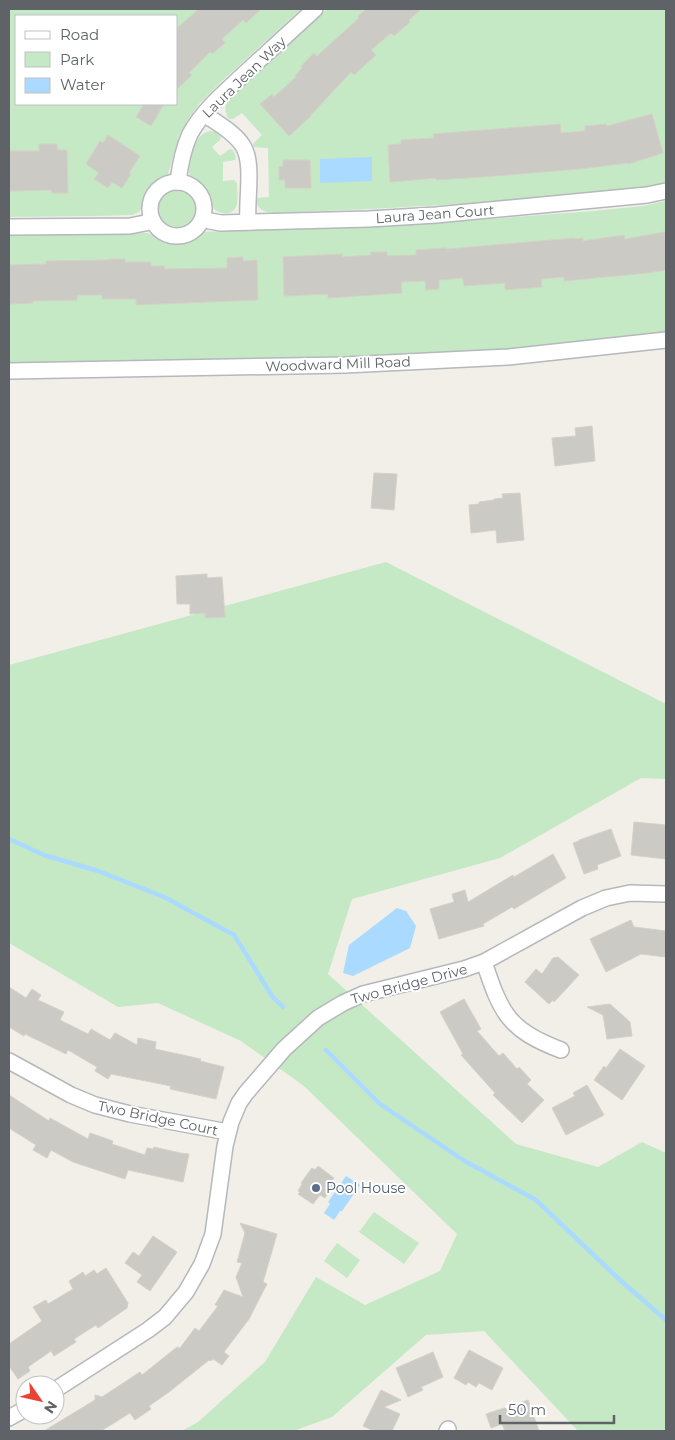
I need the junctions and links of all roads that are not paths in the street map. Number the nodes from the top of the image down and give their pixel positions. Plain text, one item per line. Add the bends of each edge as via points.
1 (315, 9) edge
2 (204, 114) junction
3 (178, 182) junction
4 (666, 191) edge
5 (203, 218) junction
6 (152, 220) junction
7 (248, 222) junction
8 (9, 227) edge
9 (666, 340) edge
10 (9, 371) edge
11 (666, 894) edge
12 (484, 962) junction
13 (560, 1050) dead end
14 (9, 1062) edge
15 (228, 1132) junction
16 (65, 1384) edge

1 - 2 street, Laura Jean Way
2 - 3 street, Laura Jean Way via 186,144
2 - 7 street via 236,138 247,155
3 - 5 street via 191,185 201,195 205,209
3 - 6 street via 164,186 153,196 150,205
4 - 7 street, Laura Jean Court via 444,214
5 - 6 street via 195,230 178,236 165,233
5 - 7 street, Laura Jean Court via 222,223
6 - 8 street via 130,226
9 - 10 street, Woodward Mill Road via 508,357 244,368
11 - 12 street, Two Bridge Drive via 630,893 606,898
12 - 13 street via 495,993 510,1020 528,1035
12 - 15 street, Two Bridge Drive via 363,994 329,1010 297,1035 246,1093
14 - 15 street, Two Bridge Court via 95,1105
15 - 16 street, Two Bridge Drive via 213,1234 202,1264 186,1292 165,1317 148,1330

